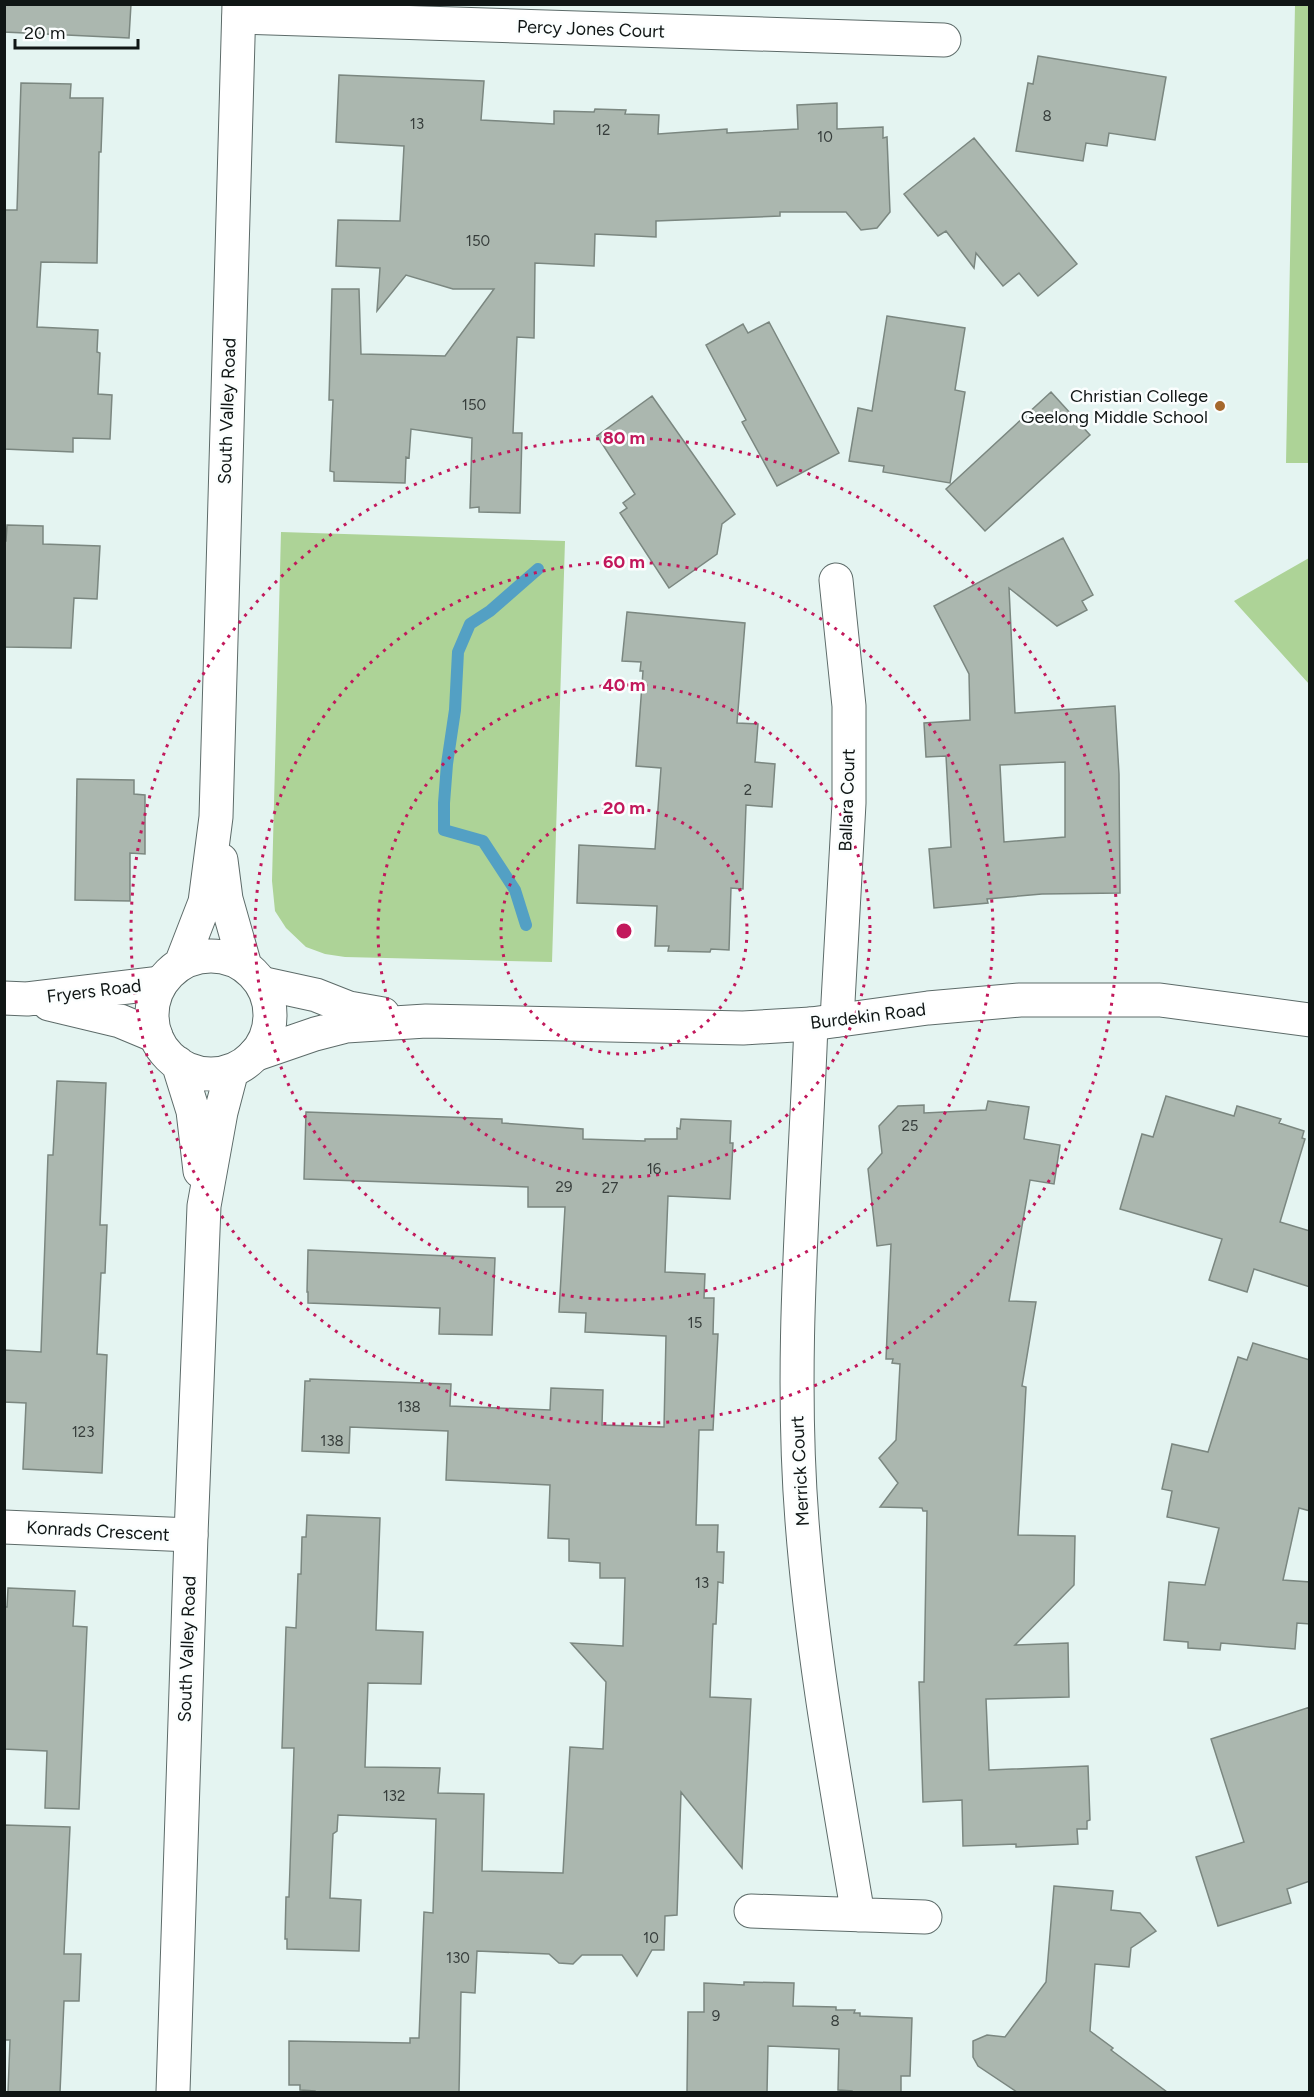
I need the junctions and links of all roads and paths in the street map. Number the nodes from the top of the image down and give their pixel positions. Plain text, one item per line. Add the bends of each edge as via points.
1 (239, 11) edge
2 (944, 40) dead end
3 (836, 580) dead end
4 (216, 817) junction
5 (171, 974) junction
6 (253, 975) junction
7 (16, 999) edge
8 (1310, 1020) edge
9 (426, 1022) junction
10 (824, 1022) junction
11 (156, 1036) junction
12 (178, 1063) junction
13 (243, 1063) junction
14 (204, 1206) junction
15 (4, 1527) edge
16 (191, 1535) junction
17 (751, 1911) dead end
18 (858, 1915) junction
19 (925, 1917) dead end
20 (173, 2092) edge

1 - 2 street, Percy Jones Court
1 - 4 street, South Valley Road
3 - 10 street, Ballara Court via 849,706 849,803
4 - 5 street, South Valley Road via 206,902
4 - 6 street, South Valley Road via 226,899
5 - 6 street via 197,958 213,956 230,959
5 - 7 street, Fryers Road
5 - 11 street via 154,1000
6 - 9 street, Burdekin Road via 349,1008
6 - 13 street via 269,1001 270,1021 265,1039
7 - 11 street, Fryers Road via 120,1021
8 - 10 street, Burdekin Road via 1160,1000 1020,1000
9 - 10 street, Burdekin Road via 743,1028
9 - 13 street, Burdekin Road via 346,1026
10 - 18 street, Merrick Court via 799,1256 796,1400 810,1613
11 - 12 street via 165,1052
12 - 13 street via 195,1071 214,1073
12 - 14 street, South Valley Road via 193,1111
13 - 14 street, South Valley Road via 221,1112
14 - 16 street, South Valley Road
15 - 16 street, Konrads Crescent
16 - 20 street, South Valley Road
17 - 18 street
18 - 19 street

